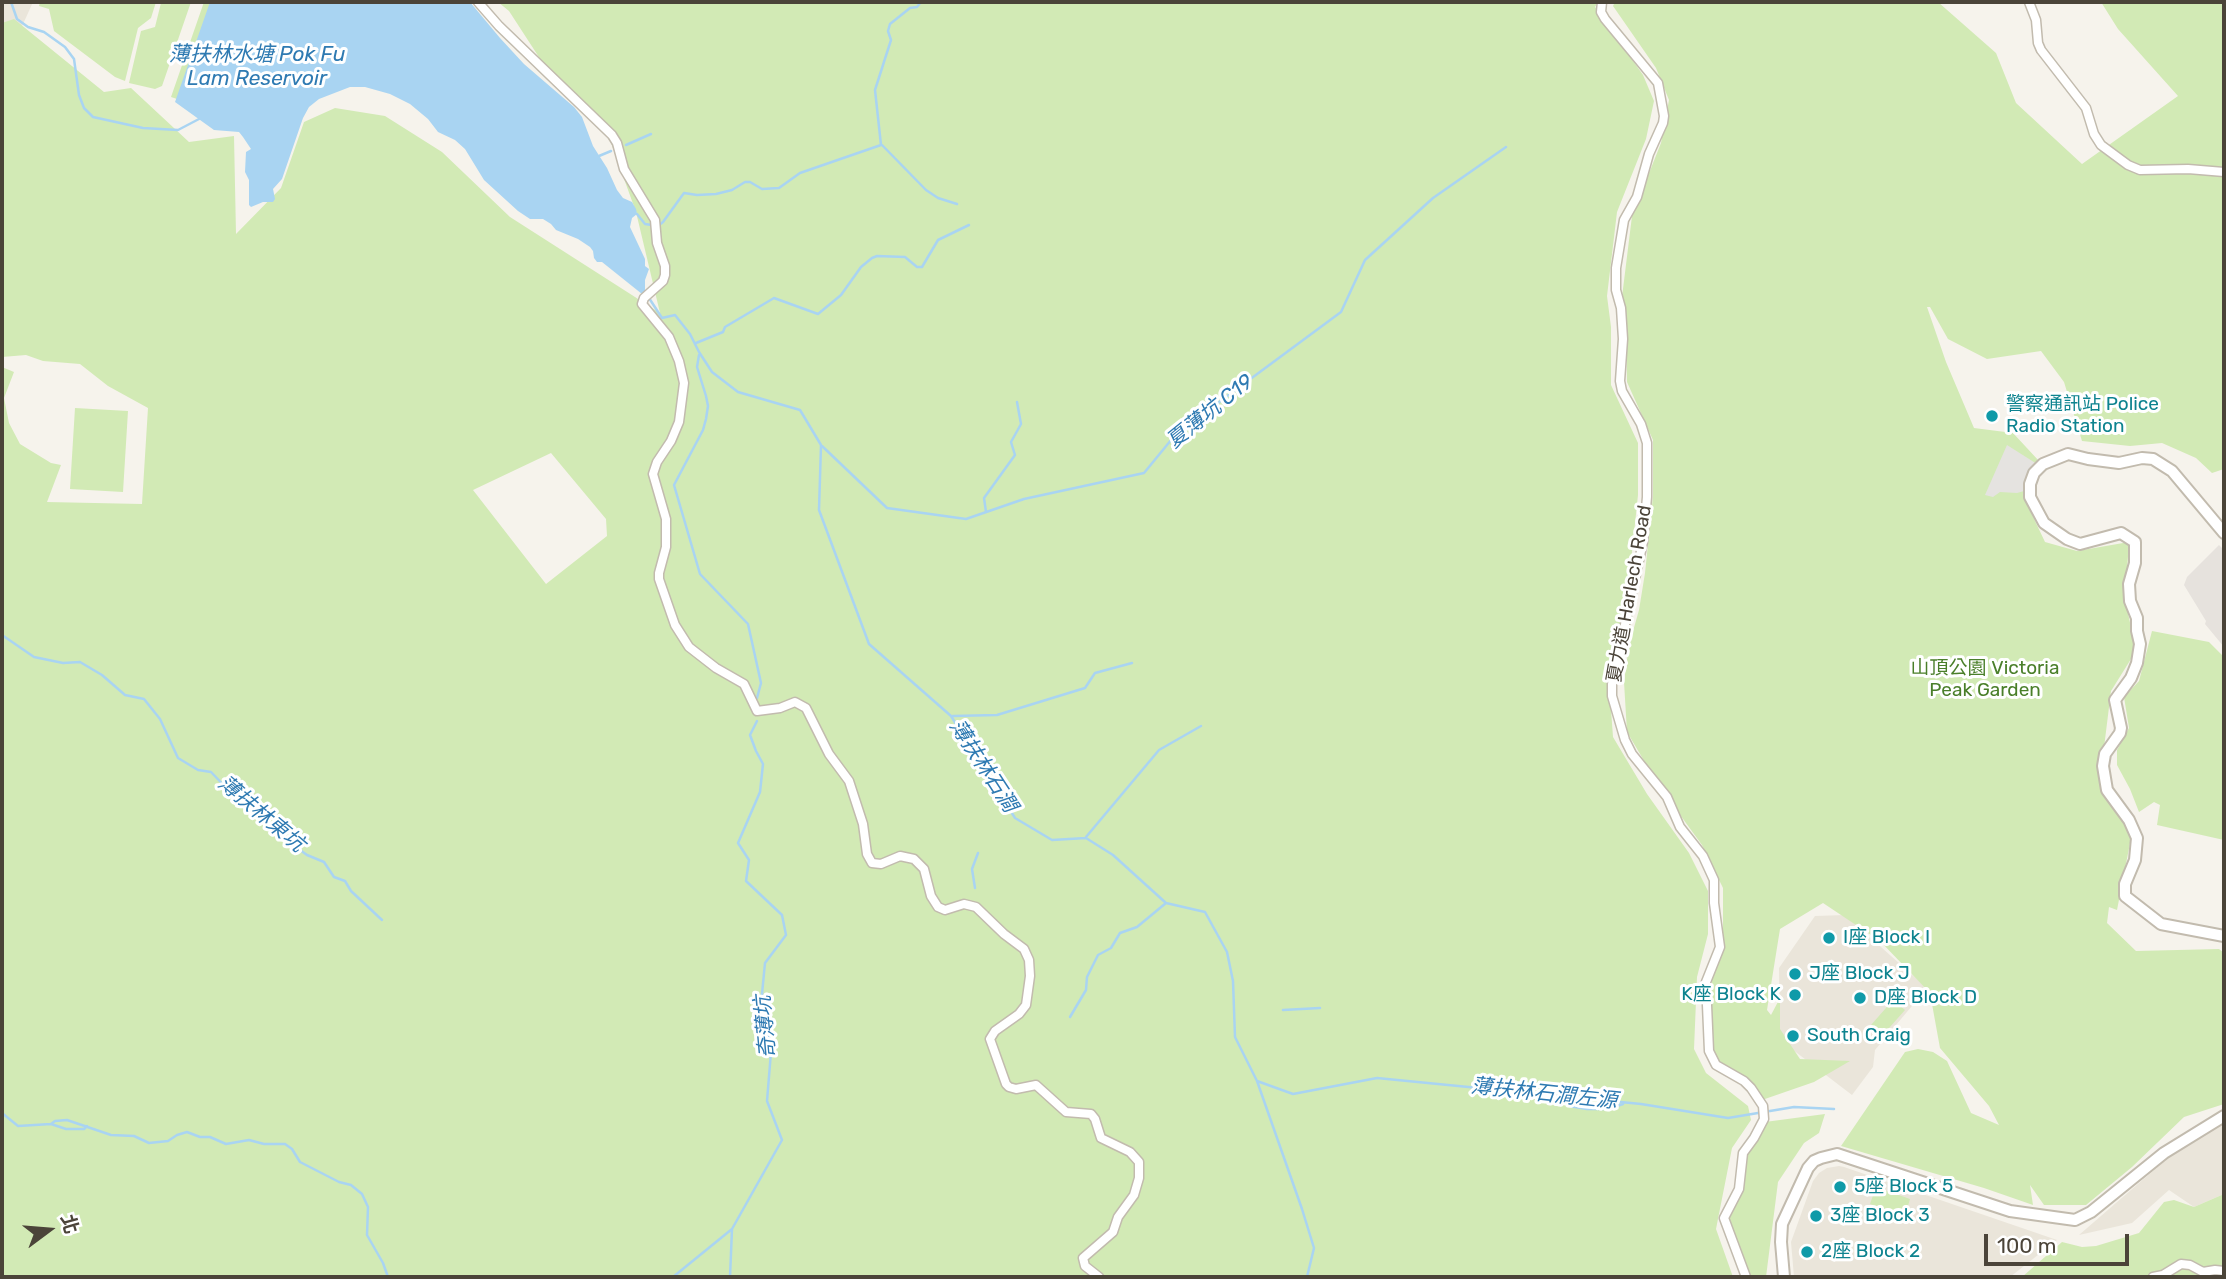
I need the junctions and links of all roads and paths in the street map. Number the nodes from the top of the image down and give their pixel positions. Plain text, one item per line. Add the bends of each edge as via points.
1 (478, 2) edge
2 (1602, 2) edge
3 (2029, 2) edge
4 (2224, 172) edge
5 (2224, 533) edge
6 (2224, 936) edge
7 (2224, 1116) edge
8 (2224, 1271) edge
9 (1099, 1277) edge
10 (1746, 1277) edge
11 (1784, 1277) edge
12 (2153, 1277) edge

1 - 9 street via 606,128 655,220 665,275 642,304 668,337 683,374 679,422 653,474 666,519 659,579 675,625 689,647 744,684 757,711 795,702 806,708 829,754 849,781 872,863 900,856 914,859 925,871 937,907 976,906 1024,949 1030,976 1026,1005 990,1040 1006,1084 1013,1089 1038,1086 1066,1112 1091,1114 1101,1138 1134,1154 1139,1162 1134,1195 1113,1232 1083,1258 1085,1266
2 - 10 street, 夏力道 Harlech Road via 1605,19 1658,83 1664,116 1625,220 1616,268 1623,339 1620,381 1647,443 1647,497 1646,524 1612,696 1632,754 1667,797 1680,827 1713,874 1720,947 1706,982 1709,1051 1715,1064 1746,1083 1760,1101 1764,1119 1743,1153 1739,1189 1724,1218
3 - 4 street via 2040,50 2085,107 2101,145 2140,170
5 - 6 street via 2172,471 2153,459 2119,463 2068,454 2043,464 2030,484 2030,497 2044,523 2067,539 2080,544 2121,533 2136,541 2129,584 2140,644 2131,678 2115,700 2121,728 2103,766 2107,790 2137,838 2125,896 2161,924
7 - 11 street via 2164,1153 2075,1220 2010,1211 1837,1154 1821,1158 1808,1168 1782,1224
8 - 12 street via 2204,1272 2181,1264

